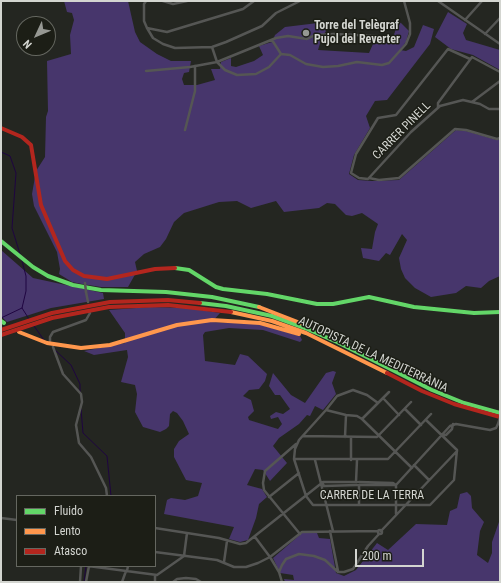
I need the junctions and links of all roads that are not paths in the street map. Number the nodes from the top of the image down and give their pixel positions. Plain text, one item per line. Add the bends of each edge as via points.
1 (146, 1) edge
2 (163, 1) edge
3 (187, 1) edge
4 (254, 1) edge
5 (300, 1) edge
6 (404, 1) edge
7 (482, 1) edge
8 (182, 2) edge
9 (439, 2) edge
10 (500, 18) edge
11 (464, 20) junction
12 (146, 28) junction
13 (485, 34) junction
14 (377, 36) dead end
15 (272, 40) junction
16 (500, 44) edge
17 (212, 47) junction
18 (281, 54) junction
19 (471, 58) junction
20 (217, 62) junction
21 (195, 66) junction
22 (146, 70) dead end
23 (500, 72) edge
24 (500, 81) edge
25 (472, 103) junction
26 (438, 108) junction
27 (500, 109) edge
28 (1, 128) edge
29 (185, 130) dead end
30 (500, 138) edge
31 (367, 179) junction
32 (1, 241) edge
33 (84, 276) junction
34 (88, 302) dead end
35 (500, 312) edge
36 (90, 313) dead end
37 (1, 330) edge
38 (19, 332) dead end
39 (1, 335) edge
40 (50, 342) dead end
41 (337, 342) junction
42 (53, 347) dead end
43 (380, 370) junction
44 (389, 392) dead end
45 (383, 398) junction
46 (412, 402) dead end
47 (378, 403) junction
48 (405, 409) junction
49 (326, 410) junction
50 (500, 413) edge
51 (431, 414) dead end
52 (346, 415) junction
53 (400, 415) junction
54 (500, 417) edge
55 (362, 419) junction
56 (426, 420) junction
57 (421, 425) junction
58 (379, 435) junction
59 (443, 435) junction
60 (302, 436) junction
61 (345, 437) junction
62 (351, 437) junction
63 (298, 442) junction
64 (458, 450) junction
65 (395, 452) junction
66 (294, 459) junction
67 (315, 460) junction
68 (351, 460) junction
69 (357, 460) junction
70 (413, 466) junction
71 (299, 473) junction
72 (429, 480) junction
73 (322, 484) junction
74 (358, 484) junction
75 (396, 485) junction
76 (107, 495) edge
77 (306, 496) junction
78 (269, 497) junction
79 (327, 505) junction
80 (359, 505) junction
81 (396, 506) junction
82 (404, 506) junction
83 (396, 514) junction
84 (283, 515) junction
85 (1, 518) edge
86 (16, 520) edge
87 (156, 528) edge
88 (331, 531) junction
89 (379, 532) junction
90 (187, 533) junction
91 (300, 534) junction
92 (255, 537) junction
93 (227, 541) junction
94 (156, 552) edge
95 (184, 556) junction
96 (270, 557) junction
97 (224, 562) junction
98 (81, 567) edge
99 (88, 567) edge
100 (96, 567) edge
101 (128, 567) edge
102 (126, 571) junction
103 (279, 572) junction
104 (338, 572) junction
105 (156, 575) junction
106 (80, 582) edge
107 (86, 582) edge
108 (122, 582) edge
109 (155, 582) edge
110 (173, 582) edge
111 (201, 582) edge
112 (282, 582) edge

1 - 12 street
2 - 8 street via 173,4
3 - 8 street
4 - 12 street via 243,9 167,32
5 - 17 street via 276,13 262,26
6 - 18 street via 410,34 406,44 389,63 382,65 356,62 323,67 306,64 285,53
7 - 11 street
9 - 11 street
10 - 13 street
11 - 13 street
12 - 17 street via 153,38 175,48
13 - 16 street
14 - 15 street via 334,34 315,35 307,39 288,36
15 - 18 street
15 - 20 street
17 - 20 street
18 - 20 street via 269,67 256,74 237,75 225,70
19 - 23 street
19 - 26 street via 438,103
19 - 31 street via 448,48 396,115 378,118 356,154 351,173
20 - 21 street
21 - 22 street
21 - 29 street via 196,91
24 - 25 street
25 - 26 street, CARRER PINELL via 463,100
25 - 27 street, CARRER PINELL via 489,109
26 - 31 street, CARRER PINELL via 411,132
28 - 33 main road via 22,137 31,145 41,205 62,256 73,270
30 - 31 street via 455,129 399,178
32 - 41 main road via 33,267 68,283 101,290 178,293 230,300 291,319
33 - 34 street, bridge
33 - 35 main road via 107,279 155,269 174,268 189,270 223,289 317,304 333,304 369,297 414,307 474,314
36 - 40 street via 86,320 53,332
37 - 41 main road, AUTOPISTA DE LA MEDITERRÀNIA via 41,316 81,307 122,301 168,300 249,311 294,324
38 - 43 main road via 52,344 87,348 116,344 188,323 212,320 248,321 296,332
39 - 43 main road, AUTOPISTA DE LA MEDITERRÀNIA via 52,318 104,308 156,304 203,307 243,314 289,327 333,345
41 - 50 main road, AUTOPISTA DE LA MEDITERRÀNIA via 432,390
42 - 76 street via 63,374 81,394 76,425 79,443 91,457
43 - 54 main road, AUTOPISTA DE LA MEDITERRÀNIA via 411,387 443,400
44 - 45 street
45 - 47 street
45 - 53 street
46 - 48 street
47 - 49 street via 367,395 353,390 337,396
47 - 55 street
48 - 53 street
48 - 57 street
49 - 52 street
49 - 60 street
51 - 56 street
52 - 55 street
52 - 61 street
53 - 58 street
54 - 59 street, bridge via 496,428 490,430 453,424 443,432
55 - 58 street
56 - 57 street
56 - 59 street
57 - 65 street
58 - 62 street
58 - 65 street
59 - 64 street
59 - 70 street
60 - 61 street
60 - 63 street
61 - 62 street
62 - 68 street
63 - 66 street
63 - 78 street via 265,471 264,490
64 - 72 street
64 - 82 street, CARRER DE LA TERRA via 454,480 430,505
65 - 69 street via 388,460
65 - 70 street
66 - 67 street
66 - 71 street
67 - 68 street
67 - 73 street
68 - 69 street
69 - 74 street
70 - 72 street
70 - 75 street
71 - 77 street
71 - 78 street
72 - 82 street
73 - 74 street
73 - 77 street
73 - 79 street
74 - 75 street
74 - 80 street
75 - 81 street
77 - 79 street, CARRER DE LA TERRA via 313,505
77 - 84 street
78 - 84 street
79 - 80 street, CARRER DE LA TERRA
79 - 88 street
80 - 81 street, CARRER DE LA TERRA
81 - 82 street, CARRER DE LA TERRA
81 - 83 street
82 - 83 street
83 - 89 street
84 - 91 street
84 - 92 street
85 - 86 street
87 - 90 street
88 - 89 street
88 - 91 street
88 - 104 street
89 - 104 street via 353,568
90 - 93 street
90 - 95 street
91 - 96 street
92 - 93 street via 240,544
92 - 96 street
93 - 97 street
94 - 95 street
95 - 97 street
95 - 105 street
96 - 97 street via 246,568 234,567
96 - 103 street
98 - 106 street
99 - 107 street
100 - 102 street
101 - 102 street
102 - 105 street
102 - 108 street
103 - 104 street via 286,559 299,554 324,560
103 - 112 street
105 - 109 street
110 - 111 street via 186,578

